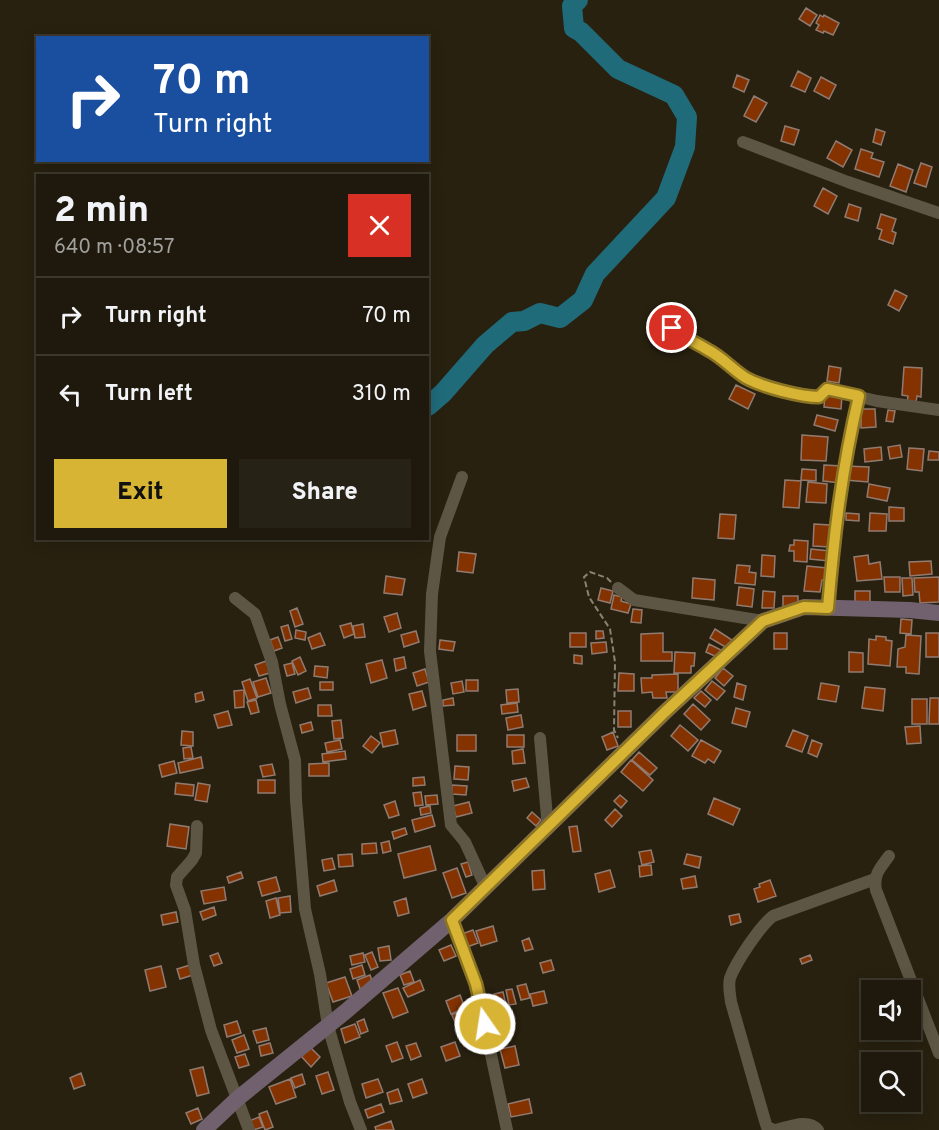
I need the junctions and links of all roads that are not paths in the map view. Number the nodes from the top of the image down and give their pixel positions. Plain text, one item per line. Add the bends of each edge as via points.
1 (743, 142) dead end
2 (939, 213) edge
3 (659, 318) dead end
4 (859, 396) junction
5 (939, 410) edge
6 (462, 477) dead end
7 (618, 588) road end
8 (236, 598) dead end
9 (828, 608) junction
10 (939, 613) edge
11 (763, 621) junction
12 (540, 738) dead end
13 (197, 826) dead end
14 (548, 828) junction
15 (888, 856) dead end
16 (874, 879) junction
17 (486, 888) junction
18 (452, 920) junction
19 (328, 1026) junction
20 (939, 1053) edge
21 (237, 1099) junction
22 (204, 1130) edge
23 (249, 1130) edge
24 (361, 1130) edge
25 (507, 1130) edge
26 (776, 1130) edge
27 (818, 1130) edge

1 - 2 street
3 - 4 street via 747,378 810,397 819,397 827,389
4 - 5 street
4 - 9 street via 835,520
6 - 17 street via 440,537 430,651 451,825 465,842
7 - 11 street via 634,600
8 - 19 street via 253,610 272,662 295,760 305,909
9 - 10 street
9 - 11 street via 804,607
11 - 14 street
12 - 14 street
13 - 21 street via 196,853 177,877 176,885 211,1030
14 - 17 street
15 - 16 street
16 - 20 street
16 - 26 street via 773,916 731,977 731,1002 765,1121 767,1127
17 - 18 street
18 - 19 street
18 - 25 street via 476,984
19 - 21 street
19 - 24 street
21 - 22 street
21 - 23 street
26 - 27 street via 807,1123

